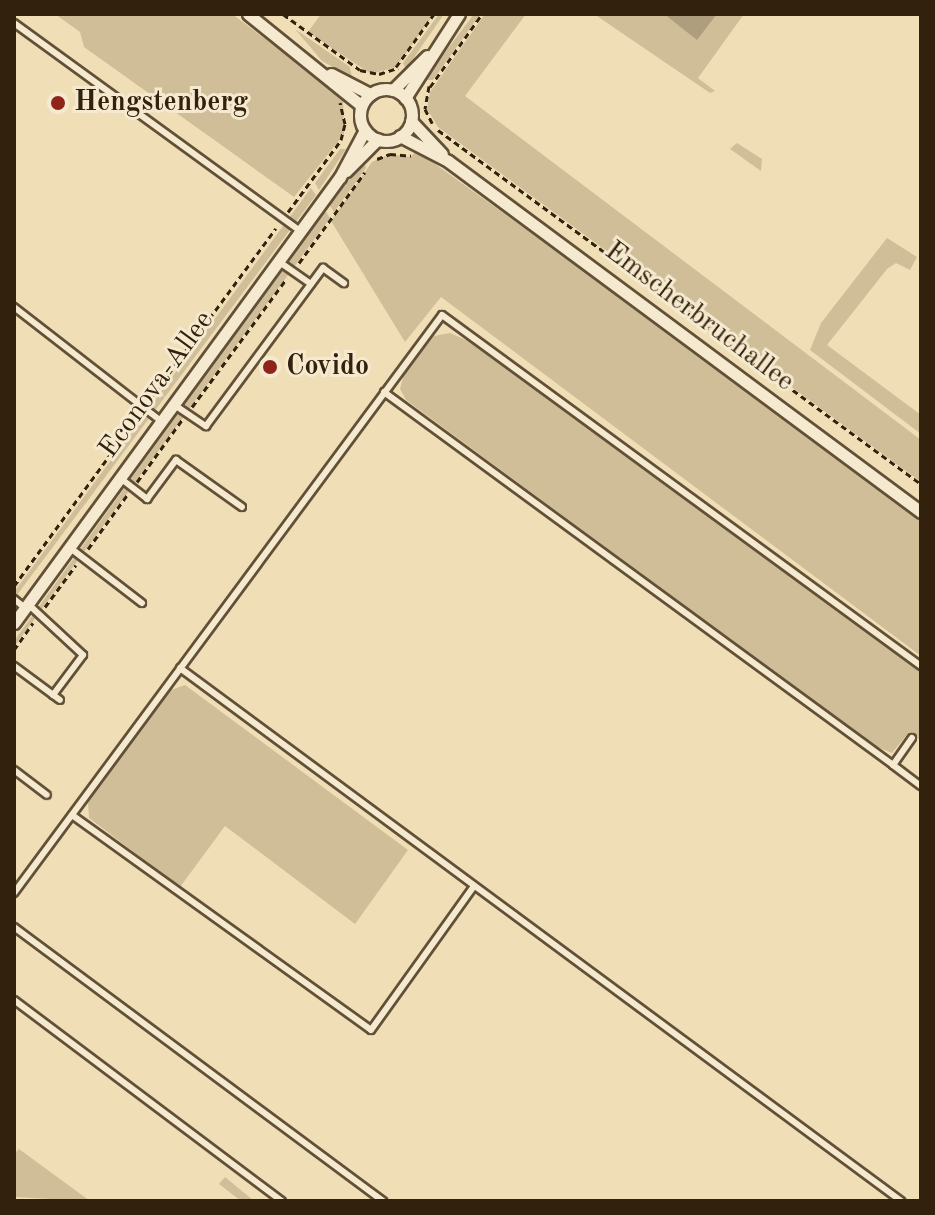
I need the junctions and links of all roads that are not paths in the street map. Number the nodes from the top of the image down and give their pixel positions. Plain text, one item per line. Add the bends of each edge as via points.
1 (248, 14) edge
2 (459, 14) edge
3 (14, 23) edge
4 (431, 53) junction
5 (326, 72) junction
6 (393, 90) junction
7 (370, 94) junction
8 (405, 98) junction
9 (362, 106) junction
10 (411, 121) junction
11 (365, 130) junction
12 (400, 136) junction
13 (378, 139) junction
14 (448, 161) junction
15 (340, 177) junction
16 (300, 231) junction
17 (278, 261) junction
18 (344, 283) dead end
19 (311, 284) junction
20 (14, 307) edge
21 (384, 392) junction
22 (173, 404) junction
23 (161, 421) junction
24 (119, 477) junction
25 (242, 507) dead end
26 (921, 512) edge
27 (69, 547) junction
28 (14, 599) edge
29 (142, 603) dead end
30 (26, 606) junction
31 (14, 623) edge
32 (14, 666) edge
33 (921, 666) edge
34 (180, 668) junction
35 (53, 695) junction
36 (60, 700) dead end
37 (912, 738) dead end
38 (893, 765) junction
39 (14, 770) edge
40 (921, 786) edge
41 (47, 795) dead end
42 (72, 815) junction
43 (474, 886) junction
44 (14, 893) edge
45 (14, 927) edge
46 (14, 1000) edge
47 (373, 1198) edge
48 (282, 1201) edge
49 (383, 1201) edge
50 (901, 1201) edge

1 - 5 street
2 - 4 street
3 - 16 lane
4 - 6 street
4 - 8 street
5 - 7 street
5 - 9 street
6 - 7 street
6 - 8 street
7 - 9 street
8 - 10 street
9 - 11 street
10 - 12 street
10 - 14 street, Emscherbruchallee
11 - 13 street
11 - 15 street, Econova-Allee
12 - 13 street
12 - 14 street, Emscherbruchallee
13 - 15 street, Econova-Allee
14 - 26 street, Emscherbruchallee
15 - 16 street, Econova-Allee
16 - 17 street, Econova-Allee
17 - 19 lane
17 - 22 street, Econova-Allee
18 - 19 lane via 323,268
19 - 22 lane via 206,426
20 - 23 lane
21 - 33 lane via 442,315
21 - 34 lane
21 - 38 lane
22 - 23 street, Econova-Allee
23 - 24 street, Econova-Allee
24 - 25 lane via 147,499 176,460
24 - 27 street, Econova-Allee
27 - 29 lane
27 - 30 street, Econova-Allee
28 - 30 lane
30 - 31 street, Econova-Allee
30 - 35 lane via 83,655
32 - 35 lane
34 - 42 lane
34 - 43 lane
35 - 36 lane
37 - 38 lane
38 - 40 lane
39 - 41 lane
42 - 43 lane via 371,1030
42 - 44 lane
43 - 50 lane
45 - 47 lane
46 - 48 lane
47 - 49 lane

